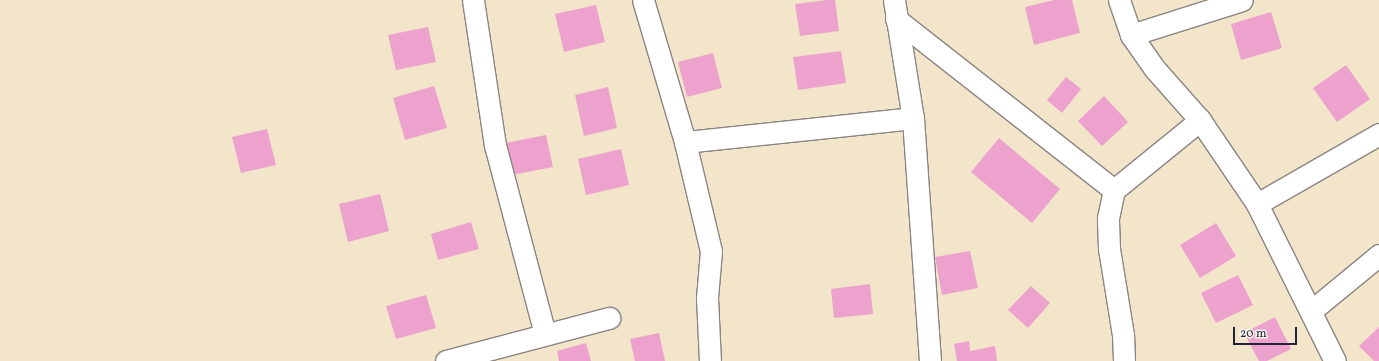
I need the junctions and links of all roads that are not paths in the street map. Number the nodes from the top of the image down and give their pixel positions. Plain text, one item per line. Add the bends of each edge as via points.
1 (473, 0) edge
2 (643, 0) edge
3 (1119, 0) edge
4 (1242, 0) edge
5 (895, 9) edge
6 (1131, 35) junction
7 (913, 118) junction
8 (1200, 120) junction
9 (686, 142) junction
10 (1376, 142) edge
11 (1114, 190) junction
12 (1257, 204) junction
13 (1379, 256) edge
14 (1311, 311) junction
15 (609, 318) dead end
16 (545, 334) junction
17 (446, 361) edge
18 (710, 361) edge
19 (930, 361) edge
20 (1124, 361) edge
21 (1335, 361) edge

1 - 16 street via 495,145
2 - 9 street
3 - 6 street
4 - 6 street
5 - 7 street
5 - 11 street
6 - 8 street via 1154,68
7 - 9 street
7 - 19 street
8 - 11 street
8 - 12 street
9 - 18 street via 711,250 708,298
10 - 12 street
11 - 20 street via 1108,218 1109,249 1123,335
12 - 14 street
13 - 14 street
14 - 21 street
15 - 16 street
16 - 17 street

